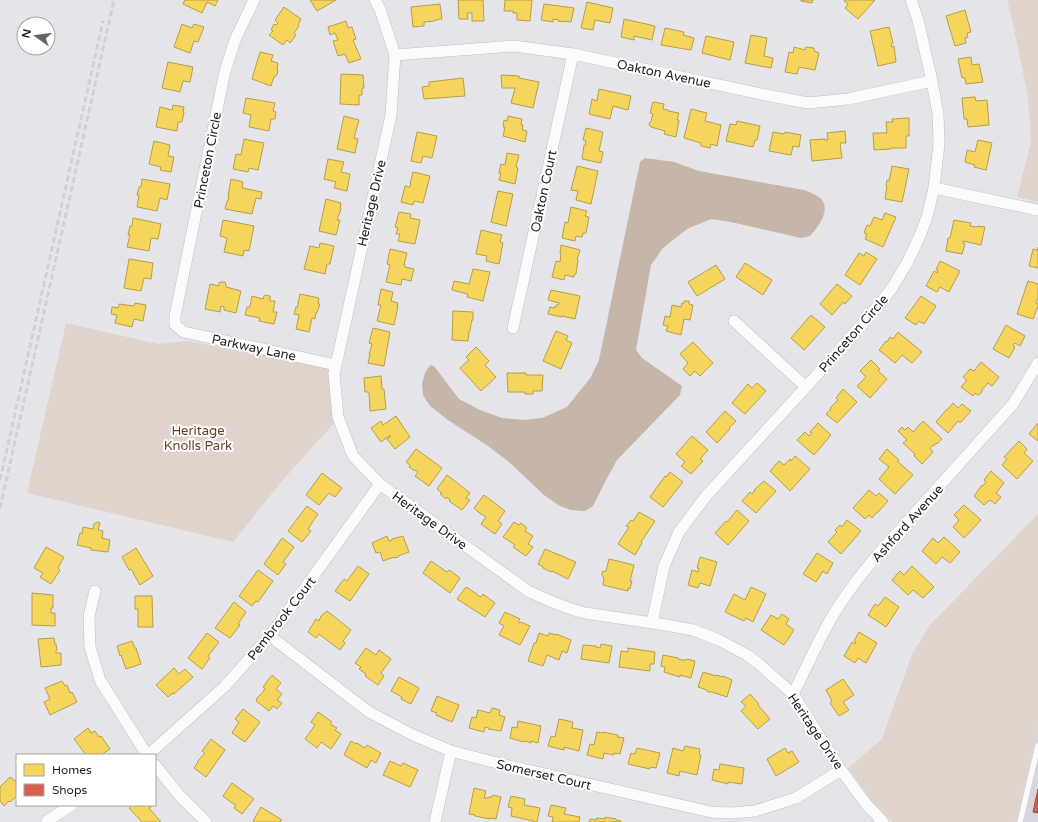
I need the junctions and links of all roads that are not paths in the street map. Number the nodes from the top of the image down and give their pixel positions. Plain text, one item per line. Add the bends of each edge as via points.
1 (254, 0) edge
2 (375, 0) edge
3 (911, 0) edge
4 (573, 54) junction
5 (395, 55) junction
6 (932, 81) junction
7 (934, 188) junction
8 (1038, 210) edge
9 (734, 321) dead end
10 (175, 325) joint
11 (512, 328) dead end
12 (1038, 363) edge
13 (336, 365) junction
14 (806, 387) junction
15 (380, 484) junction
16 (95, 591) dead end
17 (652, 623) junction
18 (270, 636) junction
19 (793, 694) junction
20 (1038, 746) edge
21 (451, 751) junction
22 (147, 754) edge
23 (149, 754) edge
24 (156, 766) edge
25 (842, 770) junction
26 (70, 806) edge
27 (47, 821) edge
28 (206, 822) edge
29 (436, 822) edge
30 (883, 822) edge
31 (1020, 822) edge

1 - 10 street, Princeton Circle via 235,40 225,71
2 - 5 street, Heritage Drive
3 - 6 street, Princeton Circle
4 - 5 street, Oakton Avenue via 514,46
4 - 6 street, Oakton Avenue via 808,103 848,99
4 - 11 street, Oakton Court
5 - 13 street, Heritage Drive via 391,115
6 - 7 street, Princeton Circle via 938,114 939,144
7 - 8 street
7 - 14 street, Princeton Circle via 919,238 892,288
9 - 14 street
10 - 13 street, Parkway Lane via 184,332
12 - 19 street, Ashford Avenue via 1013,404 858,578 835,612
13 - 15 street, Heritage Drive via 334,374 338,417 353,456
14 - 17 street, Princeton Circle via 706,496 679,532 664,566
15 - 17 street, Heritage Drive via 528,591 574,610
15 - 18 street, Pembrook Court
16 - 22 street via 89,616 90,647 100,680
17 - 19 street, Heritage Drive via 693,630 727,643 758,663
18 - 21 street, Somerset Court via 369,712
18 - 23 street, Pembrook Court via 224,687
19 - 25 street, Heritage Drive
20 - 31 lane
21 - 25 street, Somerset Court via 721,813 755,811 796,798
21 - 29 street
24 - 28 street via 179,795
25 - 30 street, Heritage Drive via 866,804
26 - 27 street

